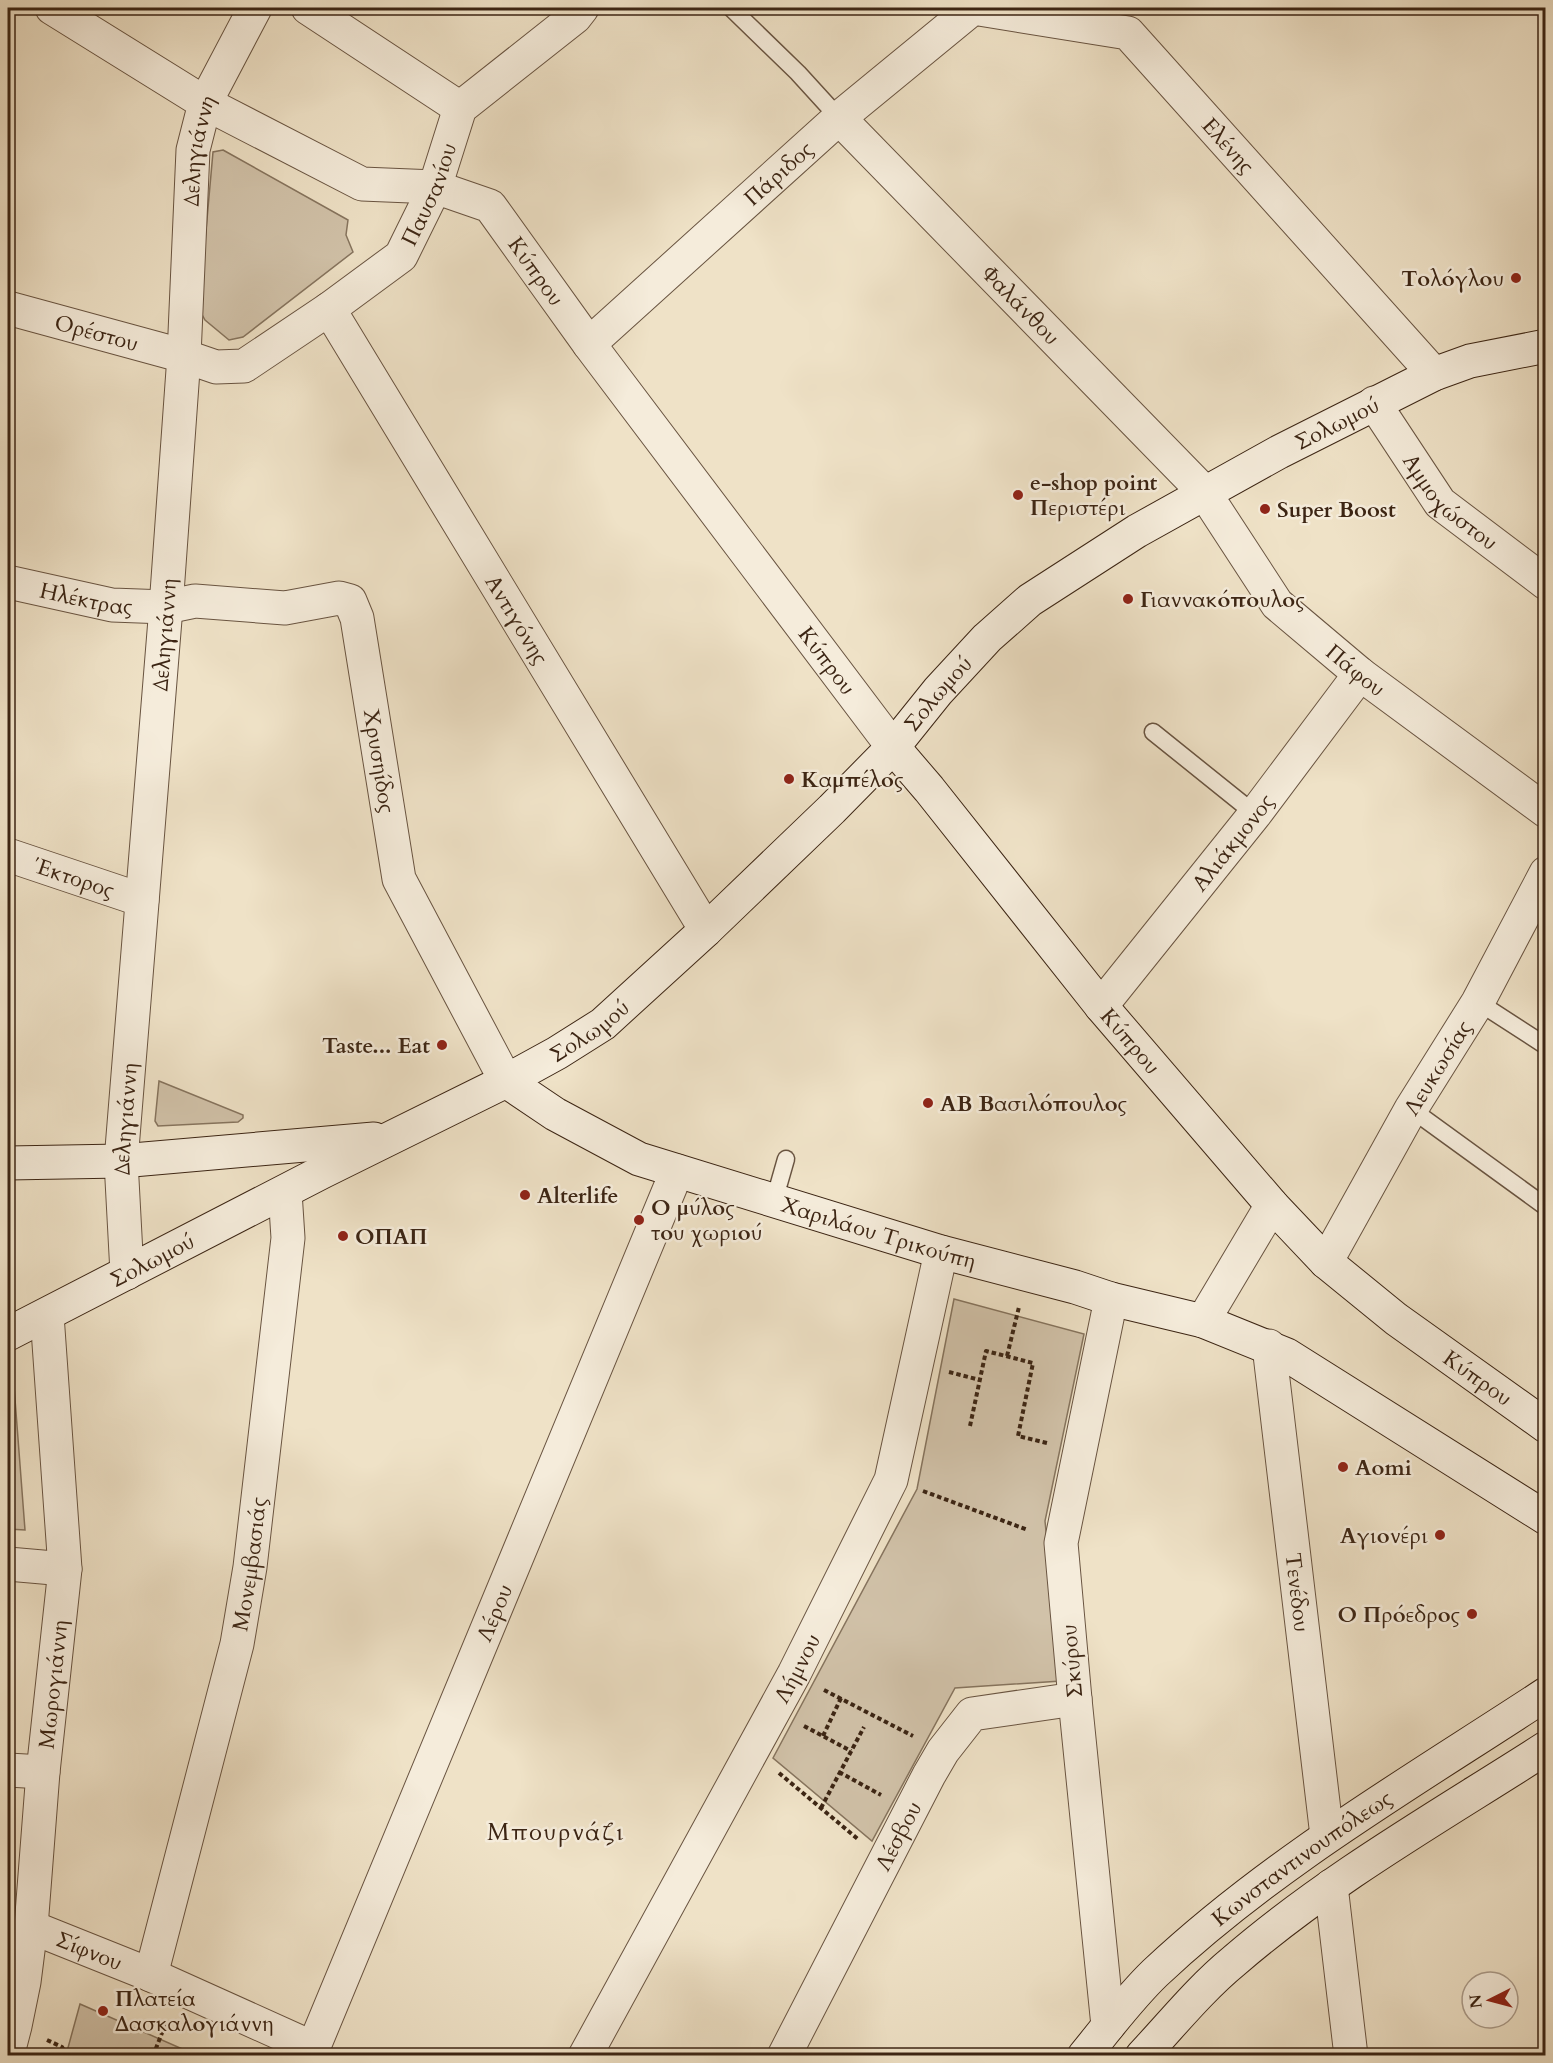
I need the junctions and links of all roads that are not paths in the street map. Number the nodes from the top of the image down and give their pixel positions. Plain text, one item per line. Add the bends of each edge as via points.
1 (255, 8) edge
2 (308, 8) edge
3 (582, 8) edge
4 (731, 8) edge
5 (973, 8) edge
6 (59, 10) edge
7 (1132, 20) edge
8 (205, 103) junction
9 (460, 108) junction
10 (839, 118) junction
11 (435, 187) junction
12 (8, 308) edge
13 (329, 309) junction
14 (589, 344) junction
15 (1545, 346) edge
16 (184, 356) junction
17 (1434, 374) junction
18 (1374, 403) junction
19 (1204, 492) junction
20 (8, 582) edge
21 (1545, 584) edge
22 (166, 607) junction
23 (1360, 674) junction
24 (1153, 732) dead end
25 (893, 747) junction
26 (1545, 811) edge
27 (1256, 814) junction
28 (8, 855) edge
29 (1545, 873) edge
30 (142, 900) junction
31 (706, 930) junction
32 (1478, 1002) junction
33 (1101, 1006) junction
34 (1545, 1046) edge
35 (506, 1081) junction
36 (1411, 1109) junction
37 (392, 1137) junction
38 (266, 1148) junction
39 (786, 1159) dead end
40 (121, 1161) junction
41 (8, 1163) edge
42 (677, 1171) junction
43 (285, 1192) junction
44 (774, 1201) junction
45 (1272, 1205) junction
46 (1545, 1206) edge
47 (941, 1252) junction
48 (1326, 1262) junction
49 (127, 1273) junction
50 (1111, 1299) junction
51 (47, 1315) junction
52 (1203, 1321) junction
53 (8, 1334) edge
54 (1269, 1346) junction
55 (1545, 1426) edge
56 (1545, 1518) edge
57 (8, 1564) edge
58 (65, 1569) junction
59 (1545, 1694) edge
60 (1075, 1700) junction
61 (1545, 1748) edge
62 (8, 1770) edge
63 (44, 1772) junction
64 (1327, 1836) junction
65 (1331, 1886) junction
66 (31, 1927) junction
67 (150, 1975) junction
68 (1108, 2026) junction
69 (10, 2035) edge
70 (311, 2052) edge
71 (585, 2055) edge
72 (784, 2055) edge
73 (1084, 2055) edge
74 (1142, 2055) edge
75 (1351, 2055) edge

1 - 8 street, Δεληγιάννη
2 - 9 street
3 - 9 street
4 - 10 lane
5 - 7 street, Ελένης
5 - 10 street, Πάριδος
6 - 8 street, Κύπρου
7 - 17 street, Ελένης
8 - 11 street, Κύπρου via 362,184
8 - 16 street, Δεληγιάννη via 193,150
9 - 11 street, Παυσανίου
10 - 14 street, Πάριδος
10 - 19 street, Φαλάνθου
11 - 13 street, Παυσανίου via 401,255
11 - 14 street, Κύπρου via 490,206
12 - 16 street, Ορέστου
13 - 16 street, Παυσανίου via 244,366 216,367
13 - 31 street, Αντιγόνης
14 - 25 street, Κύπρου
15 - 17 street, Σολωμού via 1470,361
16 - 22 street, Δεληγιάννη
17 - 18 street, Σολωμού
18 - 19 street, Σολωμού
18 - 21 street, Αμμοχώστου via 1440,503
19 - 23 street, Πάφου via 1277,604
19 - 25 street, Σολωμού via 1030,600 987,638
20 - 22 street, Ηλέκτρας via 112,605
22 - 30 street, Δεληγιάννη
22 - 35 street, Χρυσηίδος via 195,601 285,608 339,598 350,601 357,618 399,879
23 - 26 street, Πάφου
23 - 27 street, Αλιάκμονος
24 - 27 lane
25 - 31 street, Σολωμού
25 - 33 street, Κύπρου
27 - 33 street, Αλιάκμονος
28 - 30 street, Έκτορος
29 - 32 street, Λευκωσίας
30 - 40 street, Δεληγιάννη
31 - 35 street, Σολωμού via 603,1024
32 - 34 lane
32 - 36 street, Λευκωσίας
33 - 45 street, Κύπρου
35 - 37 street, Σολωμού
35 - 42 street, Χαριλάου Τρικούπη via 600,1140 639,1159
36 - 46 lane
36 - 48 street, Λευκωσίας
37 - 38 street, Σολωμού
37 - 43 street, Σολωμού
38 - 40 street, Σολωμού
38 - 43 street, Μονεμβασιάς
39 - 44 lane
40 - 41 street, Σολωμού
40 - 49 street, Δεληγιάννη
42 - 44 street, Χαριλάου Τρικούπη
42 - 70 street, Λέρου
43 - 49 street, Σολωμού
43 - 67 street, Μονεμβασιάς via 288,1238 250,1567 237,1644
44 - 47 street, Χαριλάου Τρικούπη
45 - 48 street, Κύπρου
45 - 52 street
47 - 50 street, Χαριλάου Τρικούπη
47 - 71 street, Λήμνου via 891,1479 794,1674
48 - 55 street, Κύπρου via 1396,1319
49 - 51 street, Σολωμού
50 - 52 street, Χαριλάου Τρικούπη
50 - 60 street, Σκύρου via 1061,1543
51 - 53 street, Σολωμού
51 - 58 street, Μωρογιάννη
52 - 54 street, Χαριλάου Τρικούπη
54 - 56 street
54 - 64 street, Τενέδου
57 - 58 street
58 - 63 street, Μωρογιάννη
59 - 64 street, Κωνσταντινουπόλεως
60 - 68 street, Σκύρου
60 - 72 street, Λέσβου via 972,1714 943,1751
61 - 65 street, Κωνσταντινουπόλεως
62 - 63 street
63 - 66 street, Μωρογιάννη
64 - 68 street, Κωνσταντινουπόλεως via 1208,1927 1154,1975
65 - 74 street, Κωνσταντινουπόλεως via 1232,1962
65 - 75 street
66 - 67 street, Σίφνου
66 - 69 street, Μωρογιάννη via 24,1982
67 - 70 street, Σίφνου
68 - 73 street, Κωνσταντινουπόλεως

